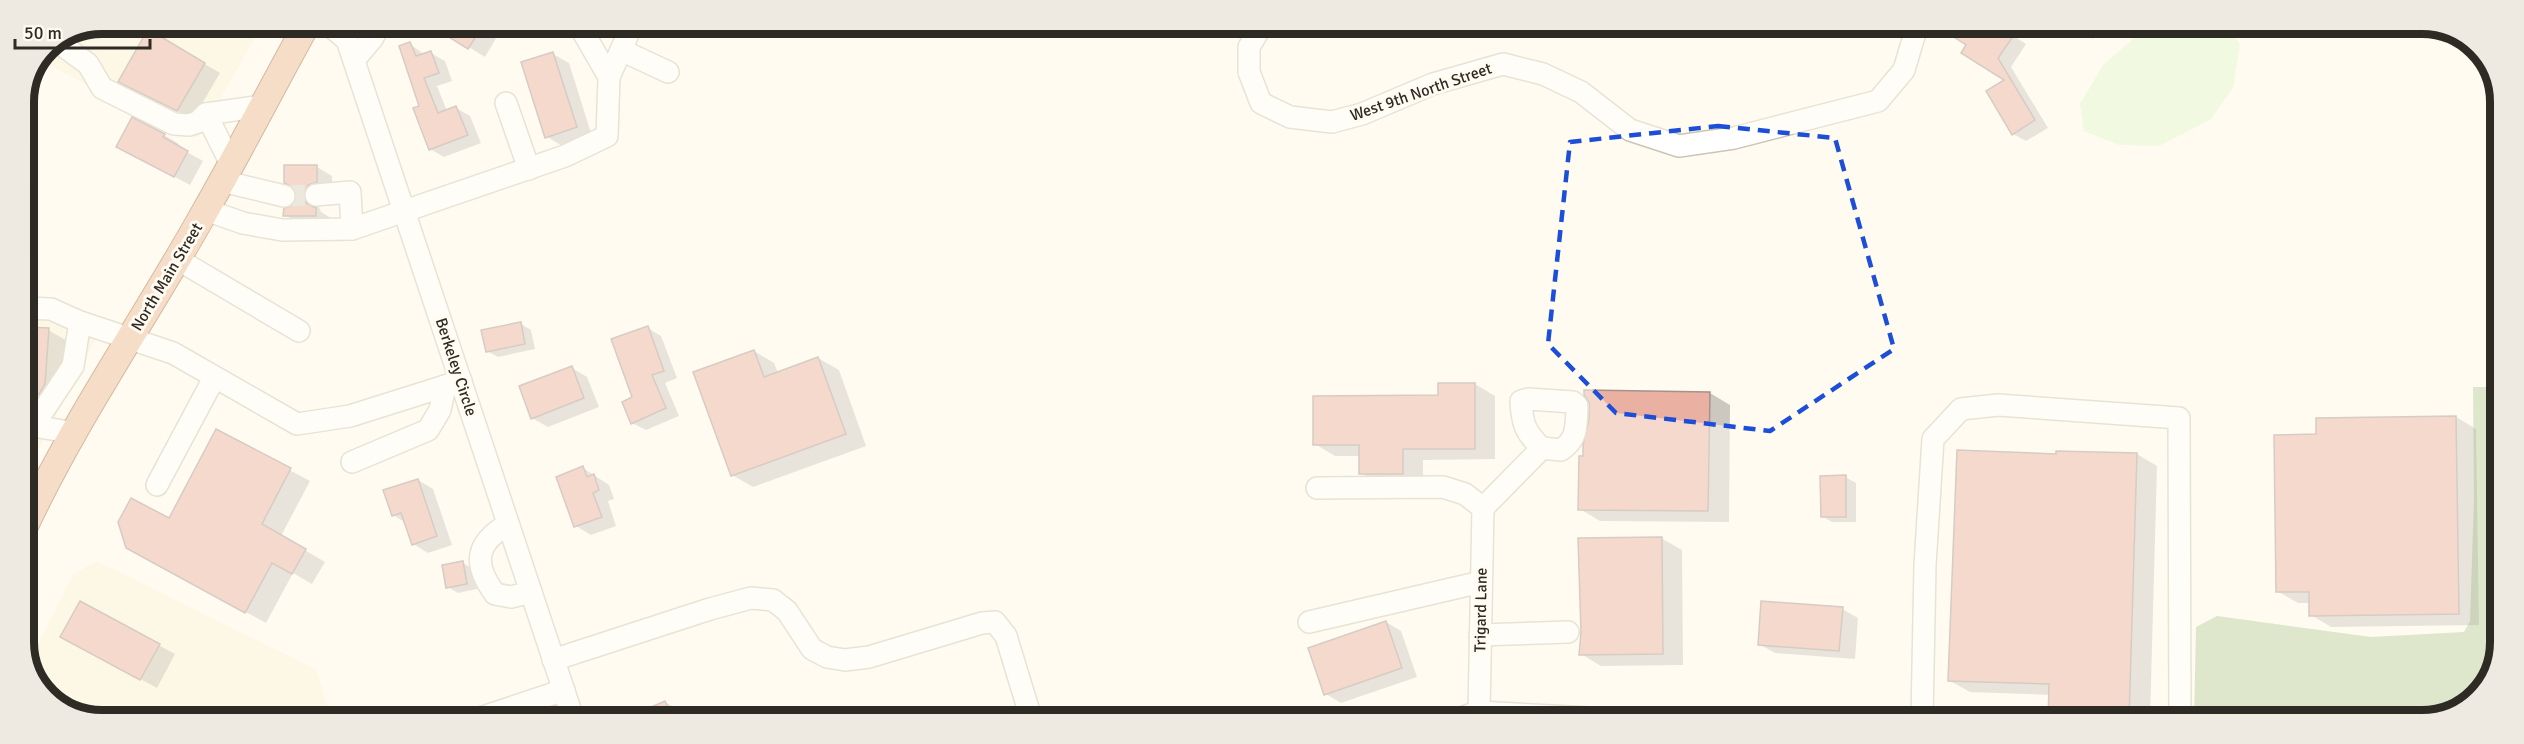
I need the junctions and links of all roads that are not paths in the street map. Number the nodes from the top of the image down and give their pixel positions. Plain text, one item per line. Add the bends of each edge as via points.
1 (301, 34) edge
2 (340, 34) edge
3 (375, 34) edge
4 (585, 34) edge
5 (628, 34) edge
6 (1257, 34) edge
7 (1915, 34) edge
8 (64, 46) edge
9 (621, 50) junction
10 (354, 60) junction
11 (668, 72) dead end
12 (609, 77) junction
13 (506, 104) dead end
14 (262, 106) junction
15 (206, 114) junction
16 (529, 169) junction
17 (226, 173) junction
18 (316, 195) tunnel mouth
19 (284, 196) tunnel mouth
20 (206, 210) junction
21 (405, 212) junction
22 (352, 228) junction
23 (177, 259) junction
24 (34, 308) edge
25 (80, 322) junction
26 (299, 331) dead end
27 (130, 339) junction
28 (214, 378) junction
29 (453, 383) junction
30 (35, 424) edge
31 (35, 426) edge
32 (75, 433) junction
33 (1542, 448) dead end
34 (352, 462) dead end
35 (157, 485) dead end
36 (1317, 488) dead end
37 (35, 494) edge
38 (1483, 508) junction
39 (508, 524) junction
40 (1482, 582) junction
41 (531, 592) junction
42 (1309, 622) dead end
43 (1568, 633) dead end
44 (1480, 635) junction
45 (554, 660) junction
46 (564, 690) junction
47 (519, 710) edge
48 (570, 710) edge
49 (1029, 710) edge
50 (1479, 710) edge
51 (1922, 710) edge
52 (2180, 710) edge

1 - 14 main road, North Main Street
2 - 10 street, Berkeley Circle via 347,40
3 - 10 street
4 - 12 street
5 - 9 street
6 - 7 street, West 9th North Street via 1249,47 1250,72 1261,103 1290,117 1332,122 1362,114 1433,84 1503,64 1544,74 1581,92 1630,130 1678,147 1734,138 1878,101 1904,70
8 - 15 street via 88,64 102,88 174,124 189,125
9 - 11 street
9 - 12 street
10 - 21 street, Berkeley Circle
12 - 16 street via 607,136
13 - 16 street
14 - 15 street
14 - 17 main road, North Main Street
15 - 17 street
16 - 21 street
17 - 19 street
17 - 20 main road, North Main Street
18 - 22 street via 350,192
20 - 22 street via 243,223 282,230
20 - 23 main road, North Main Street
21 - 22 street
21 - 29 street, Berkeley Circle
23 - 26 street
23 - 27 main road, North Main Street
24 - 25 street via 51,309
25 - 27 street
25 - 30 street via 73,366
27 - 28 street via 173,353
27 - 32 main road, North Main Street
28 - 29 street via 297,424 350,416
28 - 35 street
29 - 34 street via 428,430
29 - 39 street, Berkeley Circle
31 - 32 street
32 - 37 main road, North Main Street
33 - 38 street
36 - 38 street via 1443,487 1465,495
38 - 40 street, Trigard Lane
39 - 41 street, Berkeley Circle
39 - 41 street via 492,534 482,547 483,573 495,594 511,597
40 - 42 street
40 - 44 street, Trigard Lane
41 - 45 street, Berkeley Circle
43 - 44 street
44 - 50 street, Trigard Lane
45 - 46 street, Berkeley Circle
45 - 49 street via 750,598 773,600 787,611 812,649 826,657 845,660 869,657 982,622 994,622 1006,636
46 - 47 street
46 - 48 street, Berkeley Circle
51 - 52 street via 1933,439 1961,409 1998,405 2179,418

